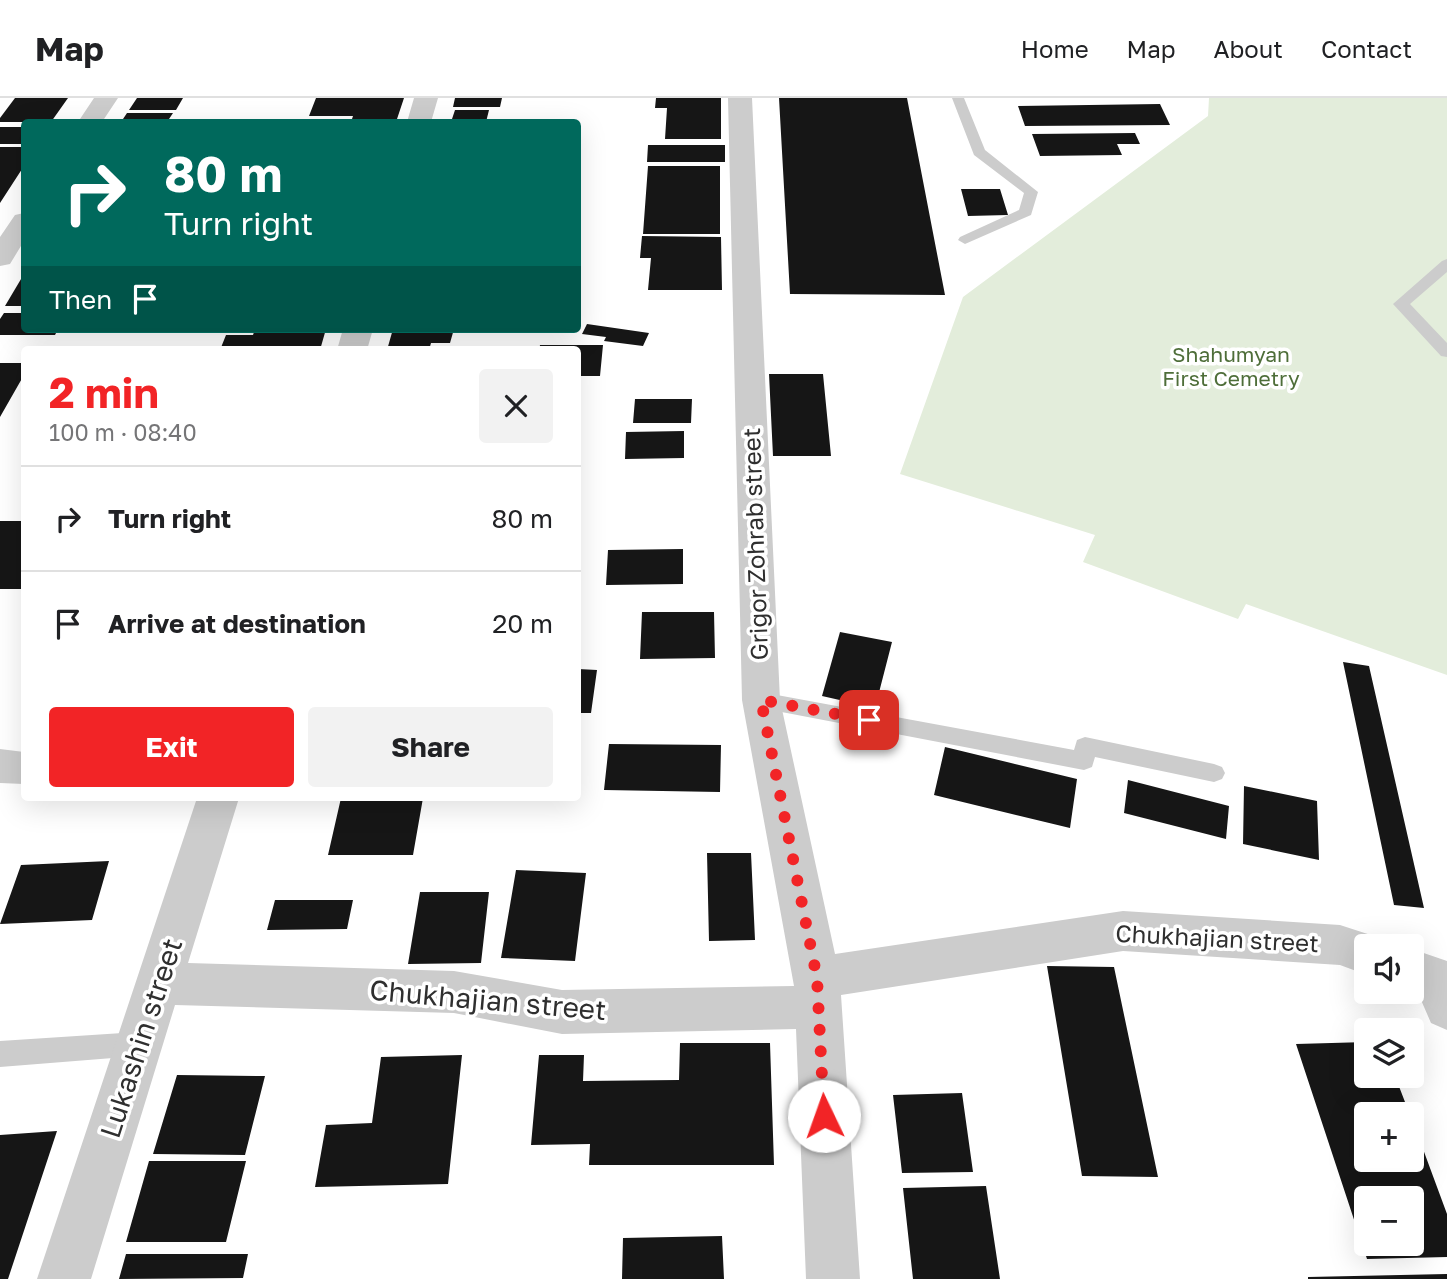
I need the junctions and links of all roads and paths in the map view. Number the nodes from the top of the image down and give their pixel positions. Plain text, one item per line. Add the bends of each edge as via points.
1 (106, 98) edge
2 (426, 98) edge
3 (740, 98) edge
4 (958, 98) edge
5 (92, 119) edge
6 (420, 119) edge
7 (21, 225) edge
8 (965, 240) dead end
9 (0, 258) edge
10 (1447, 264) edge
11 (1447, 352) edge
12 (761, 700) junction
13 (0, 766) edge
14 (21, 768) edge
15 (1214, 773) dead end
16 (217, 801) edge
17 (1354, 950) edge
18 (1424, 974) edge
19 (159, 983) junction
20 (818, 993) junction
21 (1447, 1008) edge
22 (138, 1044) junction
23 (0, 1054) edge
24 (64, 1279) edge
25 (834, 1279) edge

1 - 5 street
2 - 6 street
3 - 12 street, Grigor Zohrab street
4 - 8 lane via 979,152 1031,192 1026,212
7 - 9 street
10 - 11 lane via 1401,304
12 - 15 lane via 1084,761 1085,746
12 - 20 street, Grigor Zohrab street
13 - 14 street
16 - 19 street, Lukashin street
17 - 20 street, Chukhajian street via 1340,945 1124,931
18 - 21 street via 1435,978
19 - 20 street, Chukhajian street via 454,992 562,1012
19 - 22 street, Lukashin street
20 - 25 street, Grigor Zohrab street
22 - 23 lane
22 - 24 street, Lukashin street

